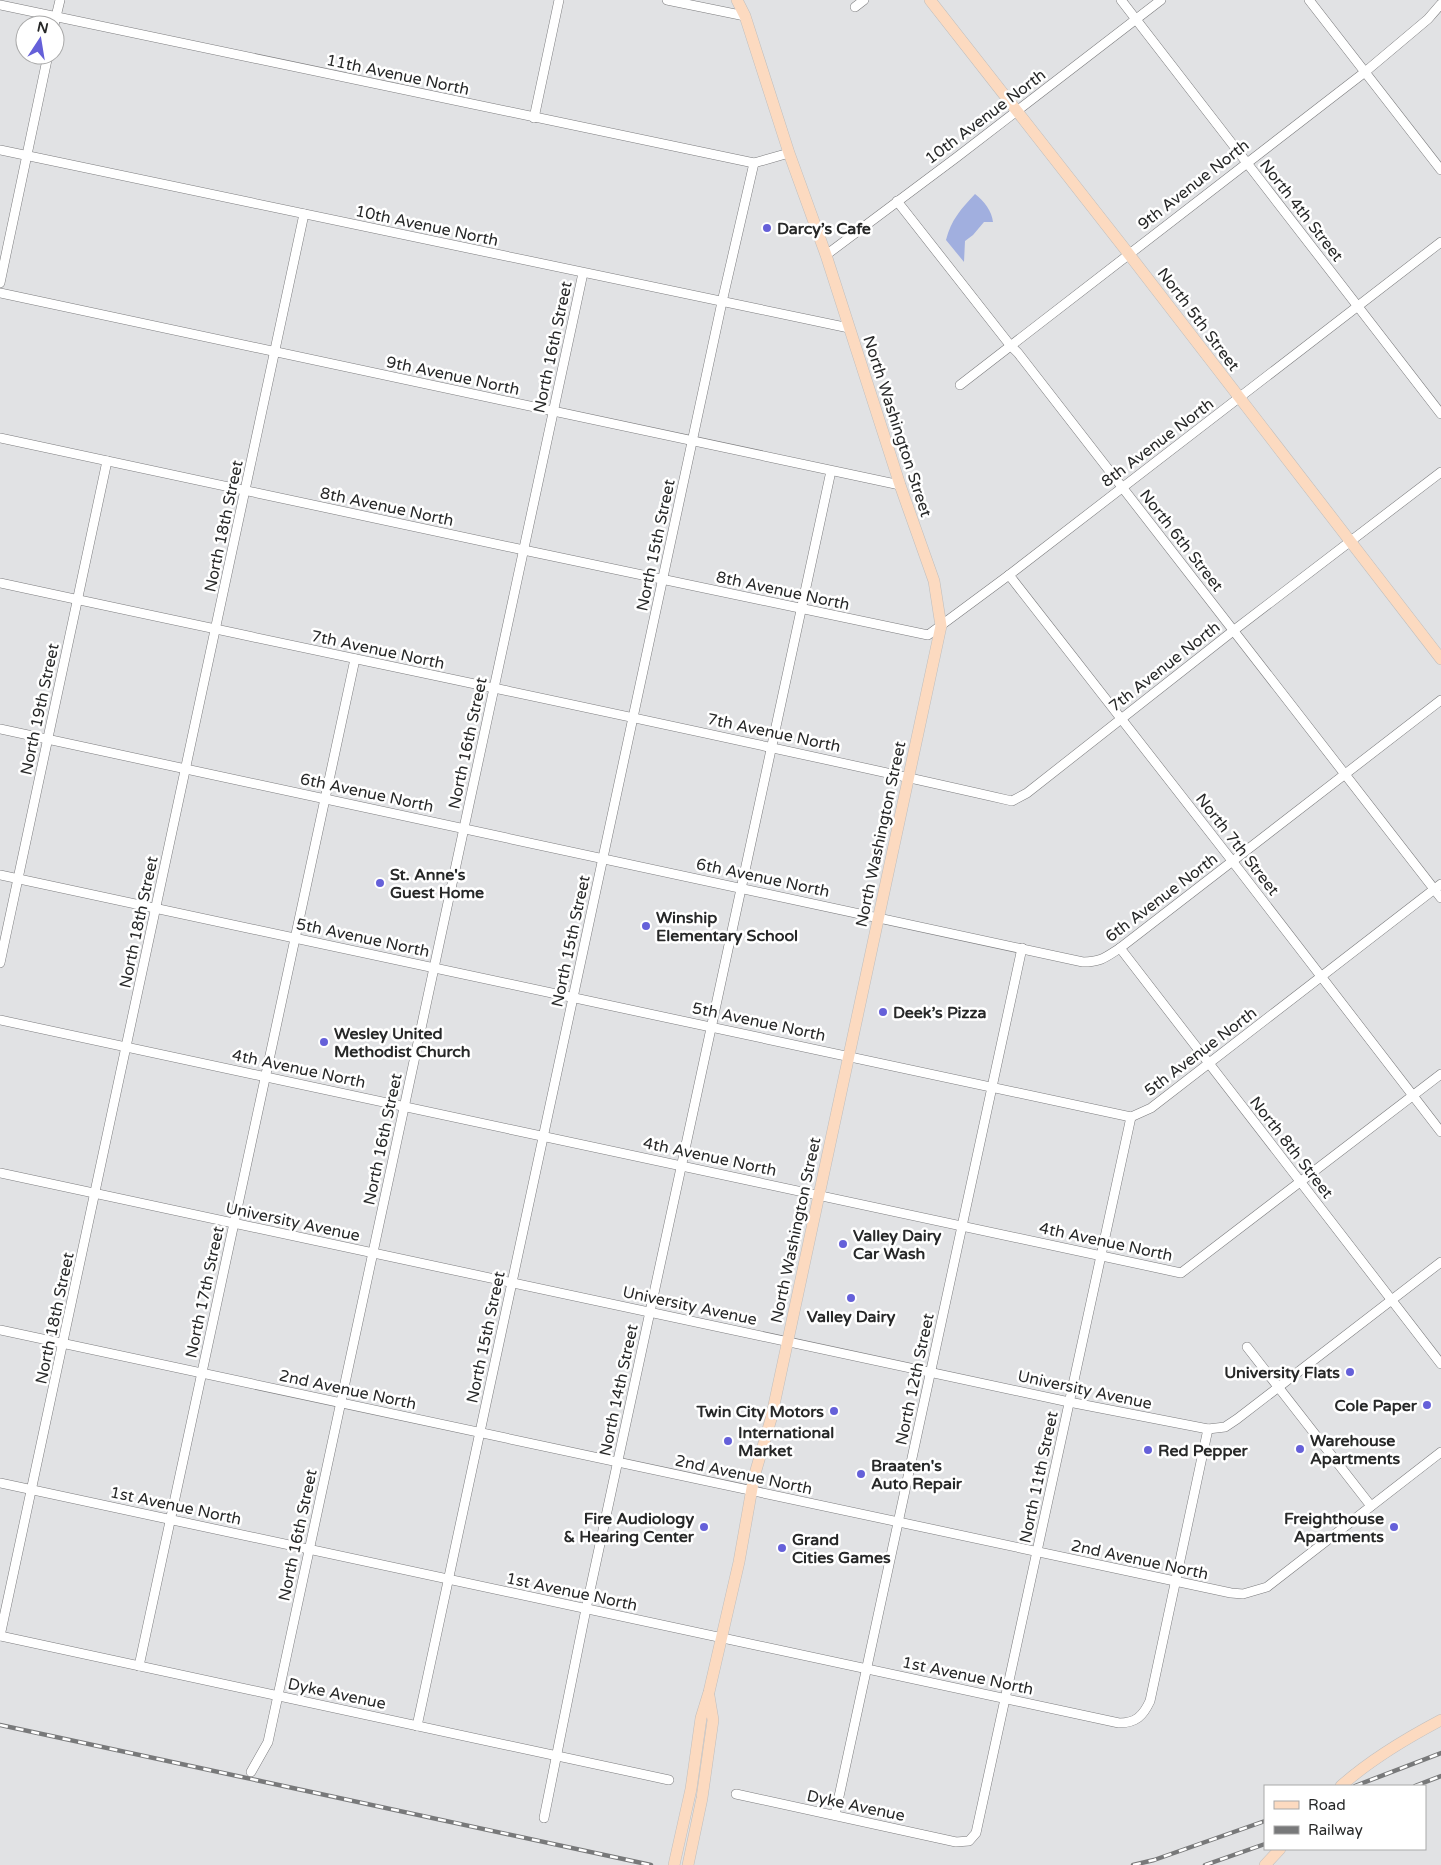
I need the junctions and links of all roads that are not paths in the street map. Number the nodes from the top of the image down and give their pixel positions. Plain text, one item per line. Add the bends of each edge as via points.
1 (60, 0) edge
2 (559, 0) edge
3 (668, 0) edge
4 (738, 0) edge
5 (864, 0) edge
6 (930, 0) edge
7 (1121, 0) edge
8 (1161, 0) edge
9 (1310, 0) edge
10 (1441, 4) edge
11 (0, 5) edge
12 (855, 7) dead end
13 (34, 15) edge
14 (56, 15) edge
15 (745, 16) junction
16 (1136, 20) junction
17 (65, 23) edge
18 (46, 65) edge
19 (1365, 72) junction
20 (1018, 111) junction
21 (534, 118) junction
22 (0, 150) edge
23 (789, 153) junction
24 (27, 155) junction
25 (1246, 162) junction
26 (754, 163) junction
27 (1441, 170) edge
28 (897, 201) junction
29 (304, 214) junction
30 (1441, 242) edge
31 (1128, 253) junction
32 (826, 255) junction
33 (584, 273) junction
34 (0, 283) edge
35 (0, 293) edge
36 (722, 302) junction
37 (1358, 306) junction
38 (849, 328) junction
39 (1010, 345) junction
40 (276, 352) junction
41 (960, 385) dead end
42 (1239, 398) junction
43 (554, 411) junction
44 (1441, 414) edge
45 (0, 438) edge
46 (693, 440) junction
47 (107, 461) junction
48 (831, 471) junction
49 (1441, 472) edge
50 (900, 485) junction
51 (1122, 487) junction
52 (245, 490) junction
53 (1350, 542) junction
54 (524, 550) junction
55 (1009, 576) junction
56 (662, 579) junction
57 (0, 583) edge
58 (77, 600) junction
59 (802, 609) junction
60 (941, 626) junction
61 (216, 629) junction
62 (1233, 631) junction
63 (355, 659) junction
64 (1441, 659) edge
65 (494, 689) junction
66 (1441, 700) edge
67 (633, 718) junction
68 (1121, 718) junction
69 (0, 729) edge
70 (48, 739) junction
71 (771, 746) junction
72 (186, 768) junction
73 (1345, 774) junction
74 (909, 777) junction
75 (326, 798) junction
76 (464, 829) junction
77 (603, 858) junction
78 (1233, 862) junction
79 (0, 874) edge
80 (18, 878) junction
81 (1438, 886) edge
82 (742, 888) junction
83 (1441, 898) edge
84 (157, 908) junction
85 (879, 918) junction
86 (294, 938) junction
87 (1022, 948) junction
88 (1120, 948) junction
89 (0, 964) edge
90 (434, 967) junction
91 (1321, 977) junction
92 (573, 997) junction
93 (0, 1020) edge
94 (712, 1026) junction
95 (127, 1047) junction
96 (849, 1056) junction
97 (1209, 1064) junction
98 (1441, 1074) edge
99 (266, 1077) junction
100 (992, 1088) junction
101 (1413, 1095) junction
102 (405, 1106) junction
103 (1131, 1117) junction
104 (1441, 1132) edge
105 (543, 1136) junction
106 (682, 1165) junction
107 (0, 1173) edge
108 (1301, 1182) junction
109 (96, 1193) junction
110 (819, 1195) junction
111 (234, 1223) junction
112 (962, 1226) junction
113 (373, 1253) junction
114 (1101, 1255) junction
115 (1441, 1262) edge
116 (512, 1282) junction
117 (1392, 1300) junction
118 (650, 1312) junction
119 (0, 1330) edge
120 (788, 1341) junction
121 (63, 1344) junction
122 (1247, 1347) dead end
123 (1441, 1364) edge
124 (931, 1372) junction
125 (202, 1373) junction
126 (1278, 1388) junction
127 (1069, 1402) junction
128 (341, 1403) junction
129 (1208, 1429) junction
130 (480, 1432) junction
131 (1441, 1452) edge
132 (618, 1463) junction
133 (0, 1483) edge
134 (32, 1490) junction
135 (751, 1490) junction
136 (1371, 1506) junction
137 (171, 1520) junction
138 (898, 1523) junction
139 (309, 1549) junction
140 (1037, 1552) junction
141 (448, 1579) junction
142 (1175, 1582) junction
143 (586, 1609) junction
144 (0, 1636) edge
145 (721, 1638) junction
146 (139, 1666) junction
147 (867, 1669) junction
148 (709, 1692) junction
149 (278, 1696) junction
150 (1006, 1699) junction
151 (1441, 1720) edge
152 (416, 1726) junction
153 (555, 1755) junction
154 (251, 1772) dead end
155 (669, 1780) dead end
156 (1342, 1785) edge
157 (736, 1794) dead end
158 (834, 1815) junction
159 (544, 1818) dead end
160 (969, 1841) joint
161 (1279, 1850) edge
162 (674, 1865) edge
163 (688, 1865) edge
164 (1266, 1865) edge

1 - 14 street
2 - 21 street
3 - 15 street
4 - 15 main road, North Washington Street
5 - 12 street
6 - 20 main road, North 5th Street
7 - 16 street, North 4th Street
8 - 16 street, 10th Avenue North
9 - 19 street
10 - 19 street, 9th Avenue North via 1428,19
11 - 13 street, 11th Avenue North
15 - 23 main road, North Washington Street
16 - 20 street, 10th Avenue North
16 - 25 street, North 4th Street
17 - 21 street, 11th Avenue North
18 - 24 street
19 - 25 street, 9th Avenue North
19 - 27 street
20 - 28 street, 10th Avenue North
20 - 31 main road, North 5th Street
21 - 26 street, 11th Avenue North
22 - 24 street, 10th Avenue North
23 - 26 street, 11th Avenue North
23 - 32 main road, North Washington Street
24 - 29 street, 10th Avenue North
24 - 34 street
25 - 31 street, 9th Avenue North
25 - 37 street, North 4th Street
26 - 36 street, North 15th Street
28 - 32 street, 10th Avenue North
28 - 39 street, North 6th Street
29 - 33 street, 10th Avenue North
29 - 40 street, North 18th Street
30 - 37 street, 8th Avenue North
31 - 39 street, 9th Avenue North
31 - 42 main road, North 5th Street
32 - 38 main road, North Washington Street
33 - 36 street, 10th Avenue North
33 - 43 street, North 16th Street
35 - 40 street, 9th Avenue North
36 - 38 street, 10th Avenue North
36 - 46 street, North 15th Street
37 - 42 street, 8th Avenue North
37 - 44 street, North 4th Street
38 - 50 main road, North Washington Street
39 - 41 street, 9th Avenue North
39 - 51 street, North 6th Street
40 - 43 street, 9th Avenue North
40 - 52 street, North 18th Street
42 - 51 street, 8th Avenue North
42 - 53 main road, North 5th Street
43 - 46 street, 9th Avenue North
43 - 54 street, North 16th Street
45 - 47 street, 8th Avenue North
46 - 48 street, 9th Avenue North
46 - 56 street, North 15th Street
47 - 52 street, 8th Avenue North
47 - 58 street, North 19th Street
48 - 50 street, 9th Avenue North
48 - 59 street, North 14th Street
49 - 53 street, 7th Avenue North
50 - 60 main road, North Washington Street via 934,581
51 - 55 street, 8th Avenue North
51 - 62 street, North 6th Street
52 - 54 street, 8th Avenue North
52 - 61 street, North 18th Street
53 - 62 street, 7th Avenue North
53 - 64 main road, North 5th Street
54 - 56 street, 8th Avenue North
54 - 65 street, North 16th Street
55 - 60 street, 8th Avenue North
55 - 68 street, North 7th Street
56 - 59 street, 8th Avenue North
56 - 67 street, North 15th Street
57 - 58 street, 7th Avenue North
58 - 61 street, 7th Avenue North
58 - 70 street, North 19th Street
59 - 60 street, 8th Avenue North via 928,635
59 - 71 street, North 14th Street
60 - 74 main road, North Washington Street
61 - 63 street, 7th Avenue North
61 - 72 street, North 18th Street
62 - 68 street, 7th Avenue North
62 - 73 street, North 6th Street
63 - 65 street, 7th Avenue North
63 - 75 street, North 17th Street
65 - 67 street, 7th Avenue North
65 - 76 street, North 16th Street
66 - 73 street, 6th Avenue North
67 - 71 street, 7th Avenue North
67 - 77 street, North 15th Street
68 - 74 street, 7th Avenue North via 1027,793 1012,800
68 - 78 street, North 7th Street
69 - 70 street, 6th Avenue North
70 - 72 street, 6th Avenue North
70 - 80 street, North 19th Street
71 - 74 street, 7th Avenue North
71 - 82 street, North 14th Street
72 - 75 street, 6th Avenue North
72 - 84 street, North 18th Street
73 - 78 street, 6th Avenue North
73 - 81 street, North 6th Street
74 - 85 main road, North Washington Street
75 - 76 street, 6th Avenue North
75 - 86 street, North 17th Street
76 - 77 street, 6th Avenue North
76 - 90 street, North 16th Street
77 - 82 street, 6th Avenue North
77 - 92 street, North 15th Street
78 - 88 street, 6th Avenue North
78 - 91 street, North 7th Street
79 - 80 street, 5th Avenue North
80 - 84 street, 5th Avenue North
80 - 89 street, North 19th Street
81 - 83 street, North 6th Street
81 - 91 street, 5th Avenue North
82 - 85 street, 6th Avenue North
82 - 94 street, North 14th Street
84 - 86 street, 5th Avenue North
84 - 95 street, North 18th Street
85 - 87 street, 6th Avenue North
85 - 96 main road, North Washington Street
86 - 90 street, 5th Avenue North
86 - 99 street, North 17th Street
87 - 88 street, 6th Avenue North via 1094,962
87 - 100 street, North 12th Street
88 - 97 street, North 8th Street
90 - 92 street, 5th Avenue North
90 - 102 street, North 16th Street
91 - 97 street, 5th Avenue North
91 - 101 street, North 7th Street
92 - 94 street, 5th Avenue North
92 - 105 street, North 15th Street
93 - 95 street, 4th Avenue North
94 - 96 street, 5th Avenue North
94 - 106 street, North 14th Street
95 - 99 street, 4th Avenue North
95 - 109 street, North 18th Street
96 - 100 street, 5th Avenue North
96 - 110 main road, North Washington Street
97 - 103 street, 5th Avenue North via 1151,1108
97 - 108 street, North 8th Street
98 - 101 street, 4th Avenue North
99 - 102 street, 4th Avenue North
99 - 111 street, North 17th Street
100 - 103 street, 5th Avenue North
100 - 112 street, North 12th Street
101 - 104 street, North 7th Street
101 - 108 street, 4th Avenue North
102 - 105 street, 4th Avenue North
102 - 113 street, North 16th Street
103 - 114 street, North 11th Street
105 - 106 street, 4th Avenue North
105 - 116 street, North 15th Street
106 - 110 street, 4th Avenue North
106 - 118 street, North 14th Street
107 - 109 street, University Avenue
108 - 114 street, 4th Avenue North via 1181,1273
108 - 117 street, North 8th Street
109 - 111 street, University Avenue
109 - 121 street, North 18th Street
110 - 112 street, 4th Avenue North
110 - 120 main road, North Washington Street
111 - 113 street, University Avenue
111 - 125 street, North 17th Street
112 - 114 street, 4th Avenue North
112 - 124 street, North 12th Street
113 - 116 street, University Avenue
113 - 128 street, North 16th Street
114 - 127 street, North 11th Street
115 - 117 street, University Avenue
116 - 118 street, University Avenue
116 - 130 street, North 15th Street
117 - 123 street, North 8th Street
117 - 126 street, University Avenue
118 - 120 street, University Avenue
118 - 132 street, North 14th Street
119 - 121 street, 2nd Avenue North
120 - 124 street, University Avenue
120 - 135 main road, North Washington Street
121 - 125 street, 2nd Avenue North
121 - 134 street, North 18th Street
122 - 126 street
124 - 127 street, University Avenue
124 - 138 street, North 12th Street
125 - 128 street, 2nd Avenue North
125 - 137 street, North 17th Street
126 - 129 street, University Avenue via 1237,1420 1225,1427
126 - 136 street
127 - 129 street, University Avenue
127 - 140 street, North 11th Street
128 - 130 street, 2nd Avenue North
128 - 139 street, North 16th Street
129 - 142 street
130 - 132 street, 2nd Avenue North
130 - 141 street, North 15th Street
131 - 136 street, 2nd Avenue North
132 - 135 street, 2nd Avenue North
132 - 143 street, North 14th Street
133 - 134 street, 1st Avenue North
134 - 137 street, 1st Avenue North
134 - 144 street, North 18th Street
135 - 138 street, 2nd Avenue North
135 - 145 main road, North Washington Street
136 - 142 street, 2nd Avenue North via 1266,1587 1243,1594
137 - 139 street, 1st Avenue North
137 - 146 street, North 17th Street
138 - 140 street, 2nd Avenue North
138 - 147 street, North 12th Street
139 - 141 street, 1st Avenue North
139 - 149 street, North 16th Street
140 - 142 street, 2nd Avenue North
140 - 150 street, North 11th Street
141 - 143 street, 1st Avenue North
141 - 152 street, North 15th Street
142 - 150 street, 1st Avenue North via 1150,1702 1138,1719 1119,1723
143 - 145 street, 1st Avenue North
143 - 153 street, North 14th Street
144 - 146 street, Dyke Avenue
145 - 147 street, 1st Avenue North
145 - 148 main road, North Washington Street
146 - 149 street, Dyke Avenue
147 - 150 street, 1st Avenue North
147 - 158 street, North 12th Street
148 - 162 main road, North Washington Street via 701,1718 691,1789
148 - 163 main road, North Washington Street via 713,1720
149 - 152 street, Dyke Avenue
149 - 154 street, North 16th Street via 268,1742
150 - 160 street, North 11th Street via 976,1833
151 - 156 main road via 1373,1760
152 - 153 street, Dyke Avenue
153 - 155 street, Dyke Avenue
153 - 159 street, North 14th Street
157 - 158 street, Dyke Avenue
158 - 160 street, Dyke Avenue via 956,1842
161 - 164 main road

